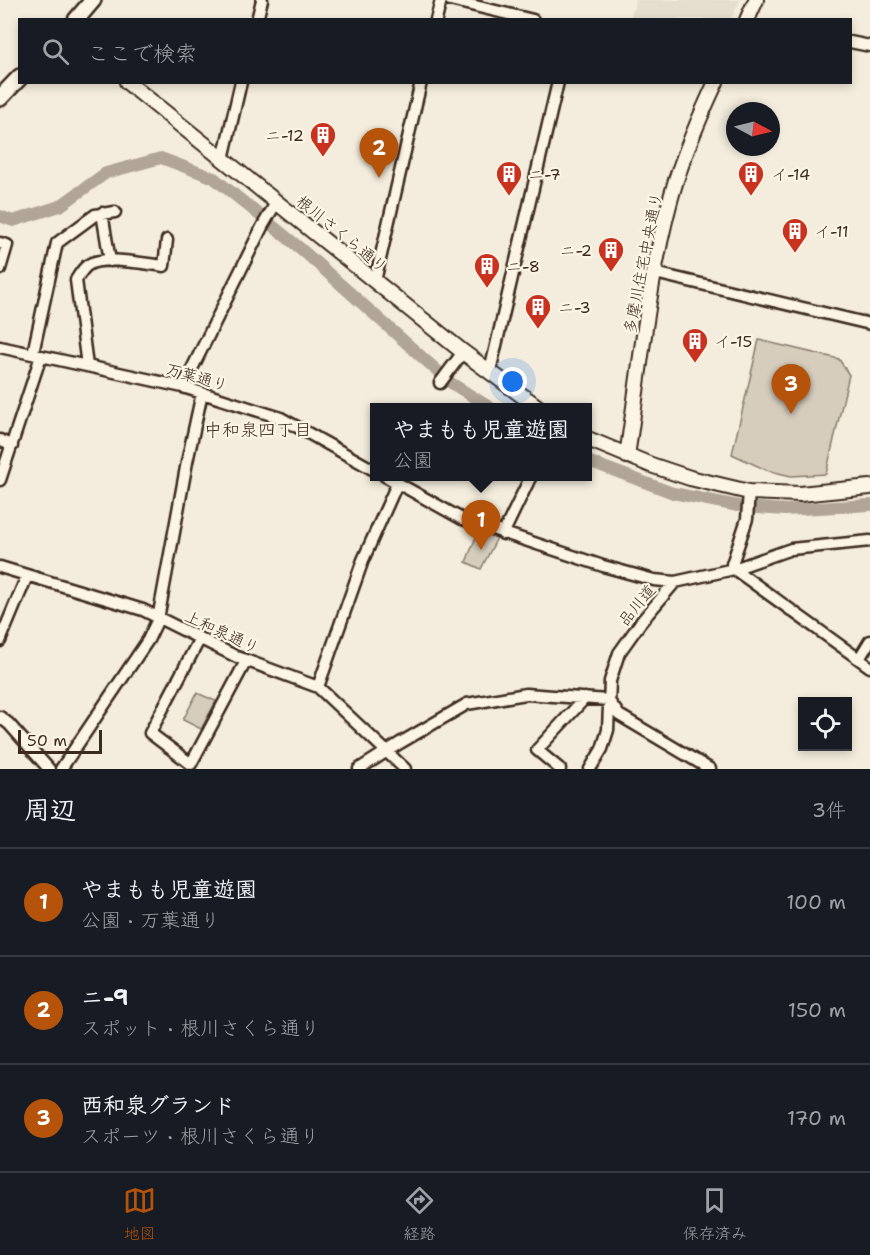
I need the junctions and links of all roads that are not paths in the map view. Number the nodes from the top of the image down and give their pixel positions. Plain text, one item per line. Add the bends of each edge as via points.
1 (93, 0) edge
2 (262, 0) edge
3 (441, 0) edge
4 (450, 0) edge
5 (756, 0) edge
6 (78, 18) edge
7 (258, 18) edge
8 (436, 18) edge
9 (525, 18) edge
10 (751, 18) edge
11 (852, 42) edge
12 (870, 46) edge
13 (18, 79) edge
14 (130, 84) edge
15 (241, 84) edge
16 (421, 84) edge
17 (558, 84) edge
18 (715, 84) edge
19 (0, 98) edge
20 (223, 159) junction
21 (273, 207) junction
22 (115, 212) dead end
23 (102, 213) junction
24 (167, 240) dead end
25 (0, 243) edge
26 (110, 261) junction
27 (0, 269) edge
28 (655, 273) junction
29 (375, 282) junction
30 (870, 324) edge
31 (0, 347) edge
32 (463, 352) junction
33 (37, 355) junction
34 (87, 366) junction
35 (490, 371) junction
36 (440, 383) dead end
37 (183, 387) junction
38 (202, 393) junction
39 (532, 403) edge
40 (0, 440) edge
41 (592, 441) edge
42 (12, 446) junction
43 (627, 456) junction
44 (370, 467) edge
45 (0, 480) edge
46 (392, 481) edge
47 (529, 481) edge
48 (397, 484) junction
49 (870, 487) edge
50 (750, 492) junction
51 (503, 534) junction
52 (870, 541) edge
53 (0, 567) edge
54 (734, 569) junction
55 (27, 576) junction
56 (675, 582) junction
57 (158, 619) junction
58 (199, 640) junction
59 (0, 641) edge
60 (870, 641) edge
61 (859, 659) junction
62 (246, 661) junction
63 (870, 668) edge
64 (318, 687) junction
65 (585, 699) junction
66 (608, 700) junction
67 (1, 719) edge
68 (387, 751) junction
69 (49, 769) edge
70 (61, 769) edge
71 (359, 769) edge
72 (405, 769) edge
73 (560, 769) edge
74 (590, 769) edge
75 (710, 769) edge

1 - 6 main road
2 - 7 street
3 - 8 street
4 - 9 street
5 - 10 street
11 - 12 street
13 - 19 main road
14 - 20 street, 根川さくら通り
15 - 20 street
16 - 29 street
17 - 35 street
18 - 28 street, 多摩川住宅中央通り via 677,180
20 - 21 street, 根川さくら通り
21 - 29 street, 根川さくら通り
21 - 37 street
22 - 23 street
23 - 26 street
23 - 33 street via 57,243
24 - 26 street via 164,266
25 - 27 street via 7,245
26 - 34 street via 86,265 76,280
28 - 30 street
28 - 43 street, 多摩川住宅中央通り
29 - 32 street, 根川さくら通り
31 - 33 street, 万葉通り
32 - 35 street, 根川さくら通り
32 - 36 street
33 - 34 street, 万葉通り
33 - 42 street
34 - 37 street, 万葉通り
35 - 39 street, 根川さくら通り
37 - 38 street, 万葉通り
38 - 44 street, 万葉通り via 281,418
38 - 57 street
40 - 42 street
41 - 43 street
42 - 45 street
43 - 50 street via 690,478
46 - 48 street
47 - 51 street
48 - 51 street via 462,519
48 - 64 street via 363,560
49 - 50 street via 801,494
50 - 54 street
51 - 56 street via 603,566
52 - 54 street, 品川道 via 791,549
53 - 55 street, 上和泉通り
54 - 56 street, 品川道
54 - 61 street
55 - 57 street, 上和泉通り via 143,610
55 - 59 street
56 - 66 street, 品川道 via 619,653
57 - 58 street, 上和泉通り
57 - 70 street via 148,640
58 - 62 street, 上和泉通り
58 - 62 street via 150,733 191,764
60 - 61 street
61 - 63 street
62 - 64 street, 上和泉通り
64 - 68 street, 上和泉通り
65 - 66 street
65 - 68 street via 526,694 467,704
65 - 73 street via 537,750
66 - 74 street, 品川道 via 608,730
66 - 75 street via 619,715
67 - 69 street
68 - 71 street
68 - 72 street, 上和泉通り

